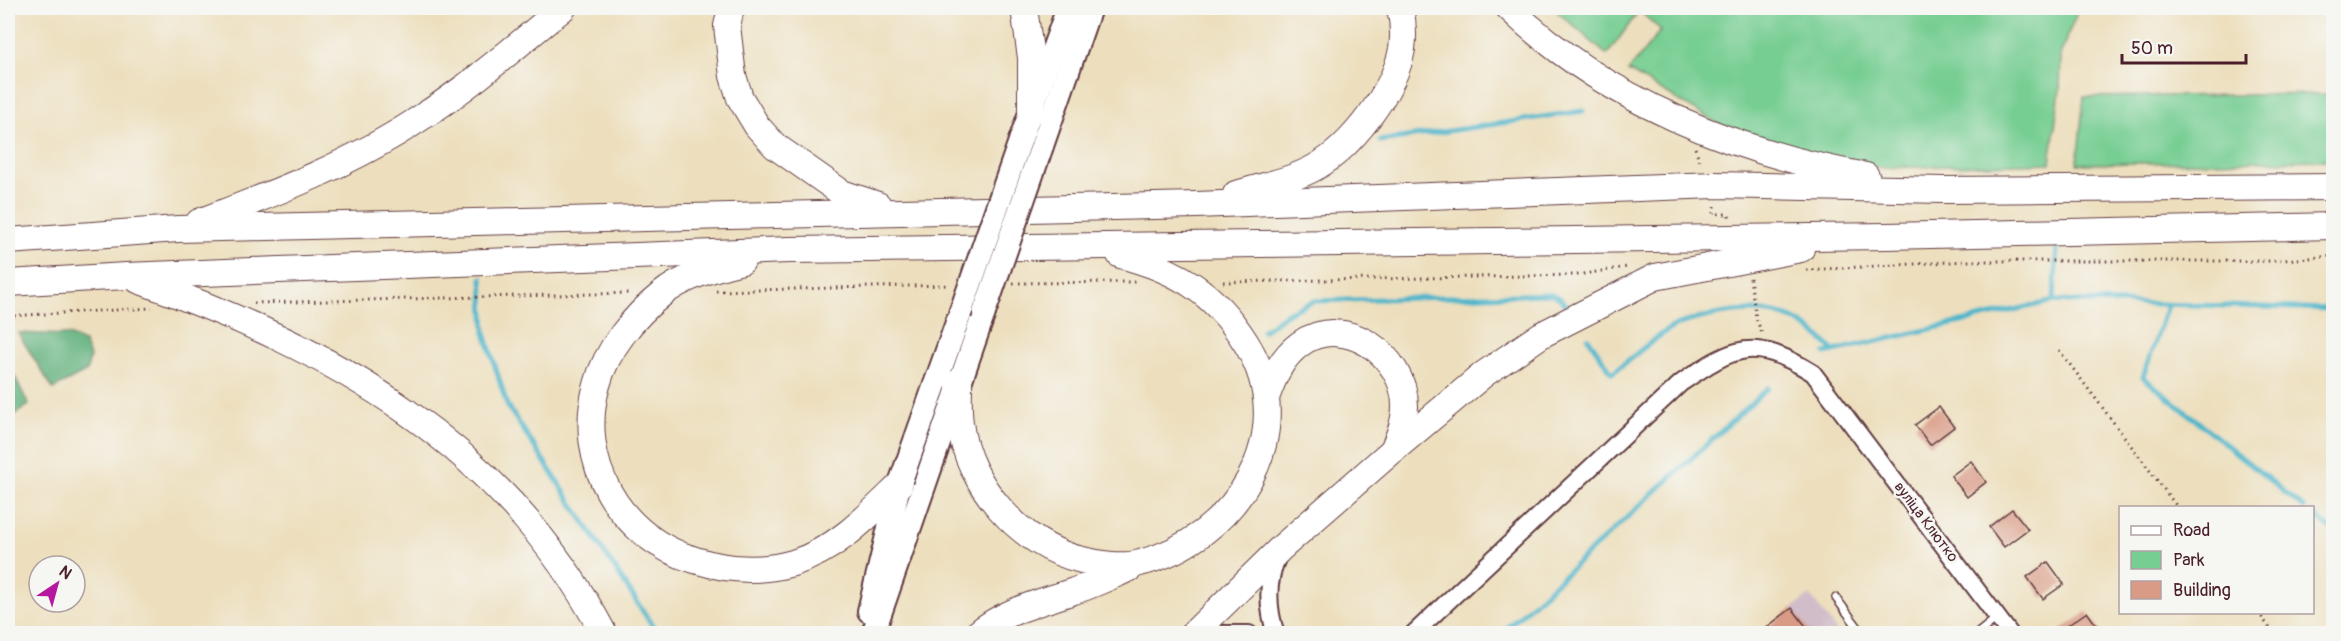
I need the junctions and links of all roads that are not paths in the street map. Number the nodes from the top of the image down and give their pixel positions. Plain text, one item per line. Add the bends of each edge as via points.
1 (563, 8) edge
2 (731, 8) edge
3 (1024, 8) edge
4 (1068, 8) edge
5 (1090, 8) edge
6 (1400, 8) edge
7 (1509, 8) edge
8 (1031, 111) junction
9 (1031, 144) junction
10 (2334, 187) edge
11 (1943, 190) junction
12 (1196, 205) junction
13 (899, 211) junction
14 (2334, 226) edge
15 (178, 229) junction
16 (1887, 236) junction
17 (8, 241) edge
18 (1091, 248) junction
19 (789, 250) junction
20 (126, 276) junction
21 (8, 283) edge
22 (959, 382) junction
23 (1266, 398) junction
24 (1392, 451) junction
25 (899, 486) junction
26 (1281, 549) junction
27 (1138, 564) junction
28 (1836, 598) dead end
29 (1998, 617) junction
30 (604, 633) edge
31 (864, 633) edge
32 (873, 633) edge
33 (977, 633) edge
34 (1194, 633) edge
35 (1201, 633) edge
36 (1249, 633) edge
37 (1276, 633) edge
38 (1413, 633) edge
39 (1863, 633) edge
40 (1977, 633) edge
41 (2010, 633) edge

1 - 15 highway via 421,118 320,174
2 - 13 highway via 727,26 733,76 740,98 757,126 775,146 842,193
3 - 8 highway via 1031,58
4 - 8 main road
5 - 9 main road
6 - 12 highway via 1402,48 1395,73 1371,114 1340,149 1298,176
7 - 11 highway via 1531,29 1616,89 1726,140 1825,169
8 - 9 main road
9 - 22 main road, bridge via 984,313
9 - 25 main road, bridge via 960,314
10 - 11 highway
11 - 12 highway via 1715,186
12 - 13 highway
13 - 15 highway
14 - 16 highway
15 - 17 highway
16 - 18 highway
16 - 24 highway via 1742,268 1655,277 1541,335 1484,374
18 - 19 highway
18 - 23 highway via 1140,261 1192,282 1239,331 1260,370
19 - 20 highway
19 - 25 highway via 698,275 664,292 623,335 605,362 591,415 592,440 609,493 622,515 660,547 707,564 741,570 795,562 822,550 856,528
20 - 21 highway
20 - 30 highway via 207,305 283,340 355,377 430,427 493,481 552,550
22 - 27 highway via 960,424 968,452 996,504 1018,529 1063,556 1093,563
22 - 32 main road
23 - 24 highway via 1275,372 1302,343 1321,335 1359,338 1392,364 1402,386 1403,426
23 - 27 highway via 1265,443 1247,485 1229,510 1207,530
24 - 26 highway
25 - 31 main road
26 - 34 highway
26 - 37 street via 1273,568 1268,602
27 - 33 highway via 1035,604
28 - 39 lane
29 - 38 street, вуліца Клютко via 1813,373 1768,350 1745,349 1718,358 1681,383
29 - 40 lane
29 - 41 street, вуліца Клютко
35 - 36 street

